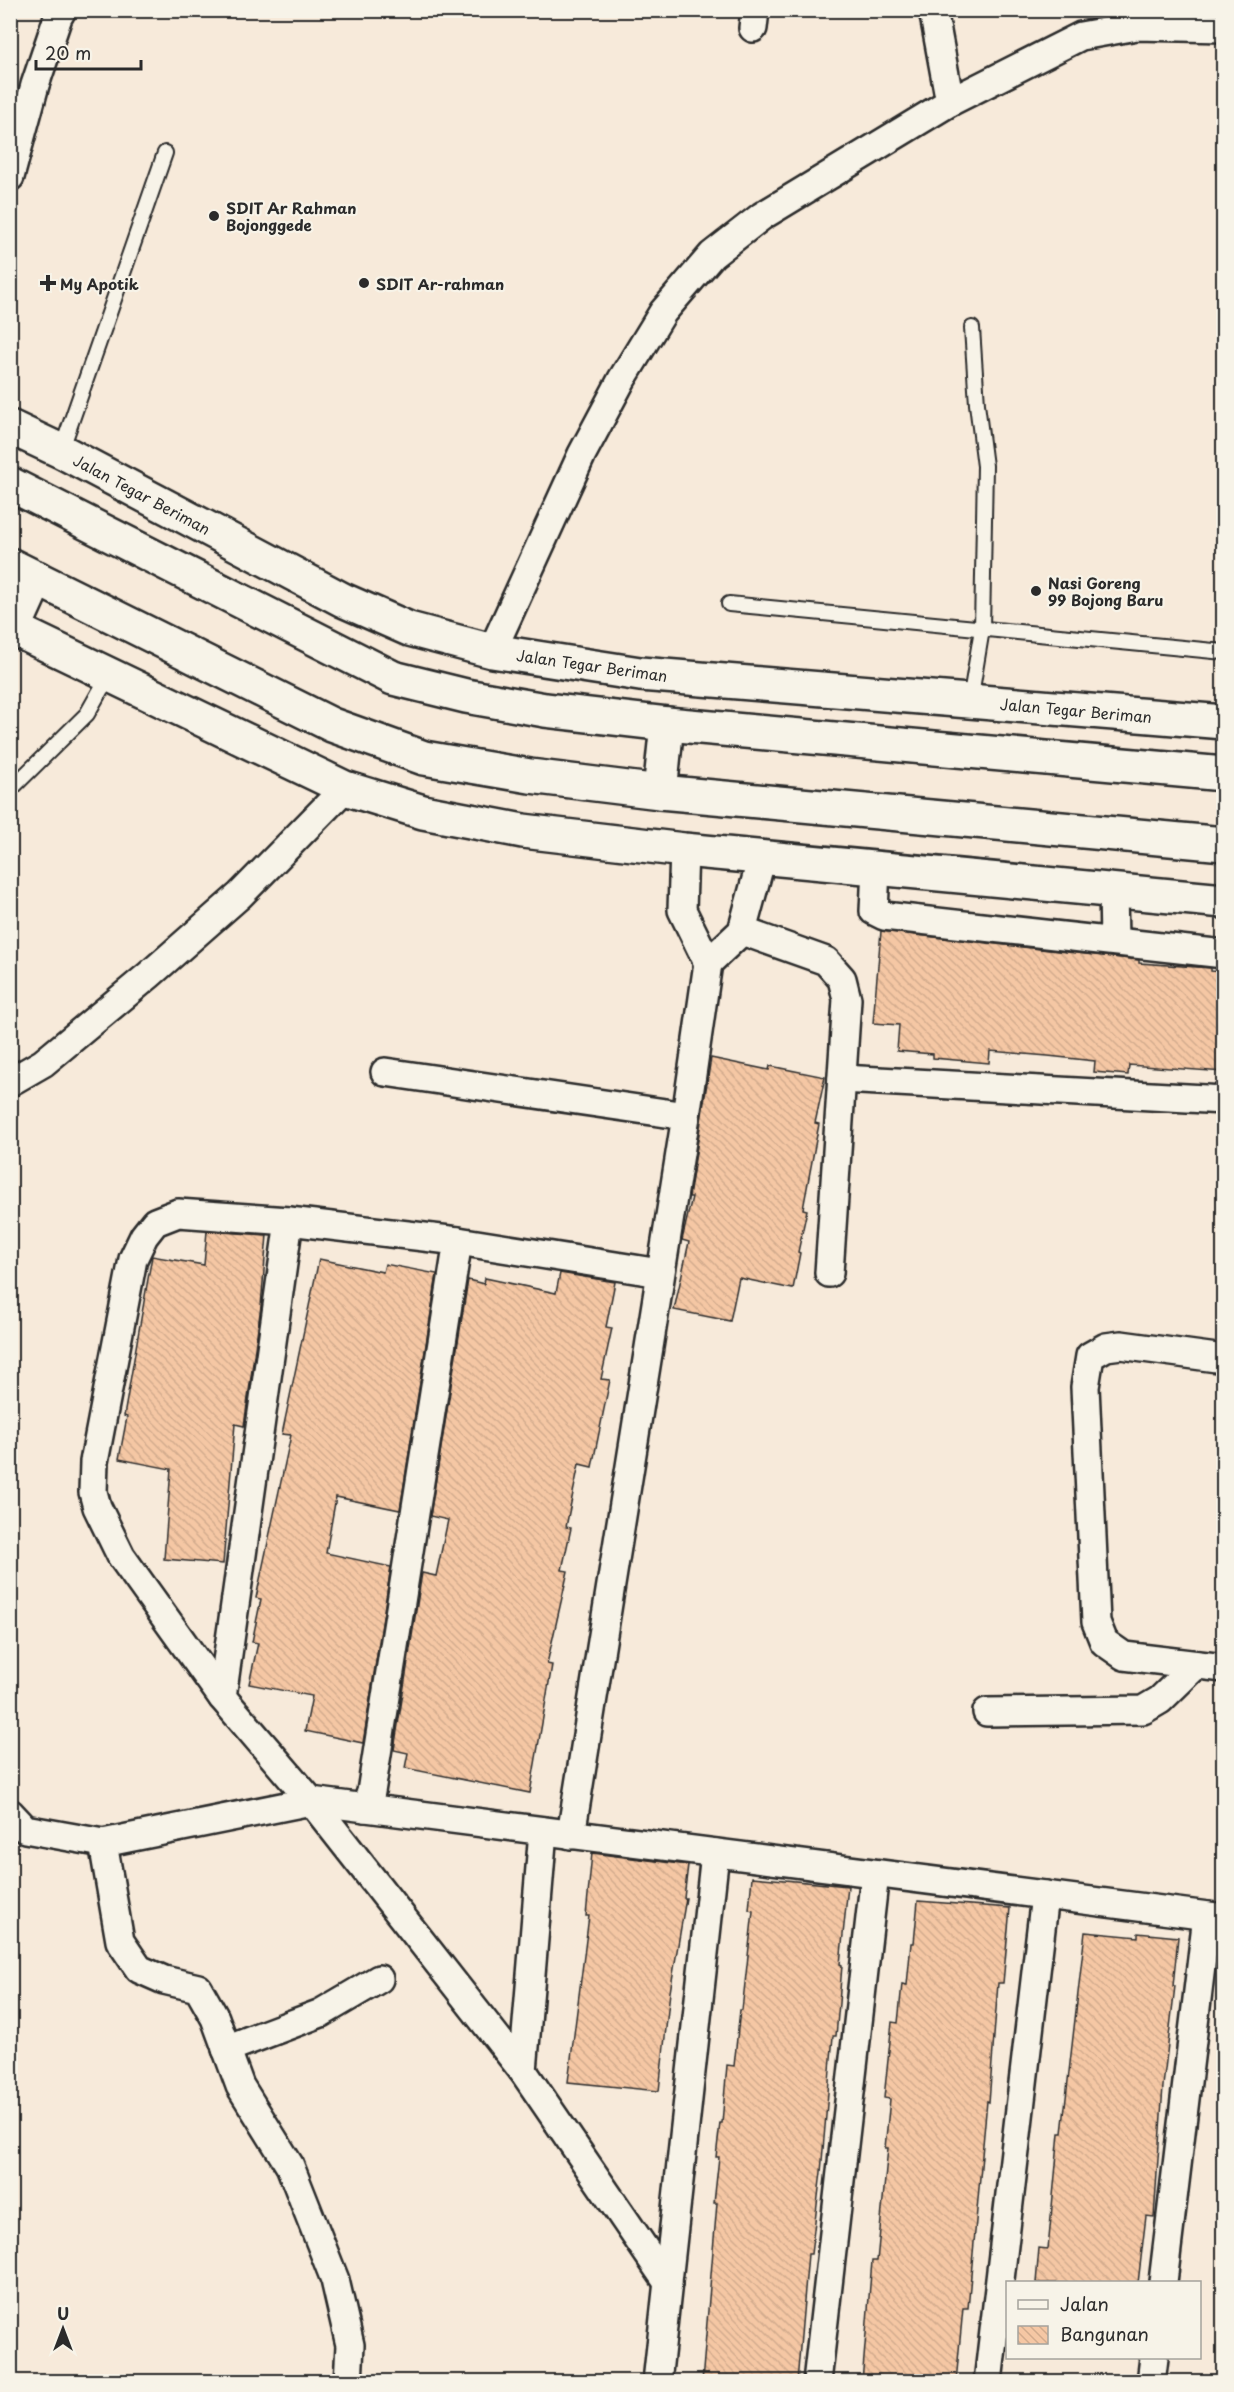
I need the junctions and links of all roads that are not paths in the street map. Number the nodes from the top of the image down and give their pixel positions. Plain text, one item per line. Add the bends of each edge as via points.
1 (62, 10) edge
2 (933, 10) edge
3 (1224, 28) edge
4 (950, 102) junction
5 (165, 153) dead end
6 (10, 177) edge
7 (972, 328) dead end
8 (10, 427) edge
9 (61, 451) junction
10 (92, 469) junction
11 (10, 483) edge
12 (69, 512) junction
13 (24, 572) edge
14 (729, 604) dead end
15 (12, 628) edge
16 (982, 629) junction
17 (492, 651) junction
18 (1224, 652) edge
19 (109, 675) junction
20 (970, 701) junction
21 (1224, 722) edge
22 (667, 724) junction
23 (1224, 774) edge
24 (345, 788) junction
25 (10, 790) edge
26 (660, 792) junction
27 (1224, 844) edge
28 (684, 850) junction
29 (762, 857) junction
30 (876, 868) junction
31 (1113, 890) junction
32 (1224, 901) edge
33 (742, 931) junction
34 (1114, 941) junction
35 (1224, 954) edge
36 (708, 963) junction
37 (385, 1072) dead end
38 (842, 1078) junction
39 (10, 1082) edge
40 (1224, 1100) edge
41 (686, 1116) junction
42 (288, 1221) junction
43 (458, 1240) junction
44 (660, 1273) junction
45 (829, 1273) dead end
46 (1224, 1359) edge
47 (1196, 1665) junction
48 (1224, 1668) edge
49 (222, 1697) junction
50 (987, 1712) dead end
51 (311, 1801) junction
52 (365, 1808) junction
53 (10, 1814) edge
54 (543, 1831) junction
55 (571, 1835) junction
56 (103, 1844) junction
57 (715, 1853) junction
58 (875, 1874) junction
59 (1046, 1895) junction
60 (1215, 1917) edge
61 (379, 1979) dead end
62 (226, 2049) junction
63 (523, 2071) junction
64 (1163, 2281) edge
65 (668, 2283) junction
66 (1154, 2359) edge
67 (348, 2382) edge
68 (657, 2382) edge
69 (817, 2382) edge
70 (988, 2382) edge
71 (1151, 2382) edge

1 - 6 street via 35,85
2 - 4 street
3 - 4 street via 1137,26 1081,36
4 - 17 street via 762,216 712,255 663,312 582,454
5 - 9 lane
7 - 16 lane via 985,466
8 - 9 main road, Jalan Tegar Beriman
9 - 10 main road, Jalan Tegar Beriman
10 - 12 main road
10 - 17 main road, Jalan Tegar Beriman via 343,600 409,629
11 - 12 main road
12 - 22 main road via 393,678 545,710
13 - 15 main road
13 - 26 main road via 332,726 424,758
14 - 16 lane
15 - 19 main road
16 - 18 lane
16 - 20 lane
17 - 20 main road, Jalan Tegar Beriman via 640,674
19 - 24 main road
19 - 25 lane via 87,714
20 - 21 main road, Jalan Tegar Beriman
22 - 23 main road
22 - 26 main road
24 - 28 main road via 423,812 523,831
24 - 39 street via 232,902 149,975 43,1063
26 - 27 main road
28 - 29 main road
28 - 36 street via 682,910
29 - 30 main road
29 - 33 street
30 - 31 main road
30 - 34 street via 874,911 884,916
31 - 32 main road
31 - 34 street
33 - 36 street
33 - 38 street via 826,961 842,979 847,999
34 - 35 street
36 - 41 street
37 - 41 street
38 - 40 street
38 - 45 street
41 - 44 street
42 - 43 street
42 - 49 street
42 - 49 street via 178,1213 155,1222 133,1259 94,1462 97,1507 121,1556
43 - 44 street
43 - 52 street via 373,1780
44 - 55 street
46 - 47 street via 1121,1345 1106,1347 1090,1356 1085,1387 1096,1622 1104,1642 1124,1656
47 - 48 street
47 - 50 street via 1160,1700 1143,1710
49 - 51 street
51 - 52 street
51 - 56 street
51 - 63 street
52 - 54 street
53 - 56 street via 25,1829
54 - 55 street
54 - 63 street
55 - 57 street
56 - 62 street via 120,1941 139,1969 198,1988
57 - 58 street
57 - 65 street
58 - 59 street
58 - 69 street
59 - 60 street
59 - 70 street
60 - 64 street
61 - 62 street via 321,2013
62 - 67 street via 240,2086 290,2166 335,2280 350,2344
63 - 65 street
65 - 68 street
66 - 71 street

